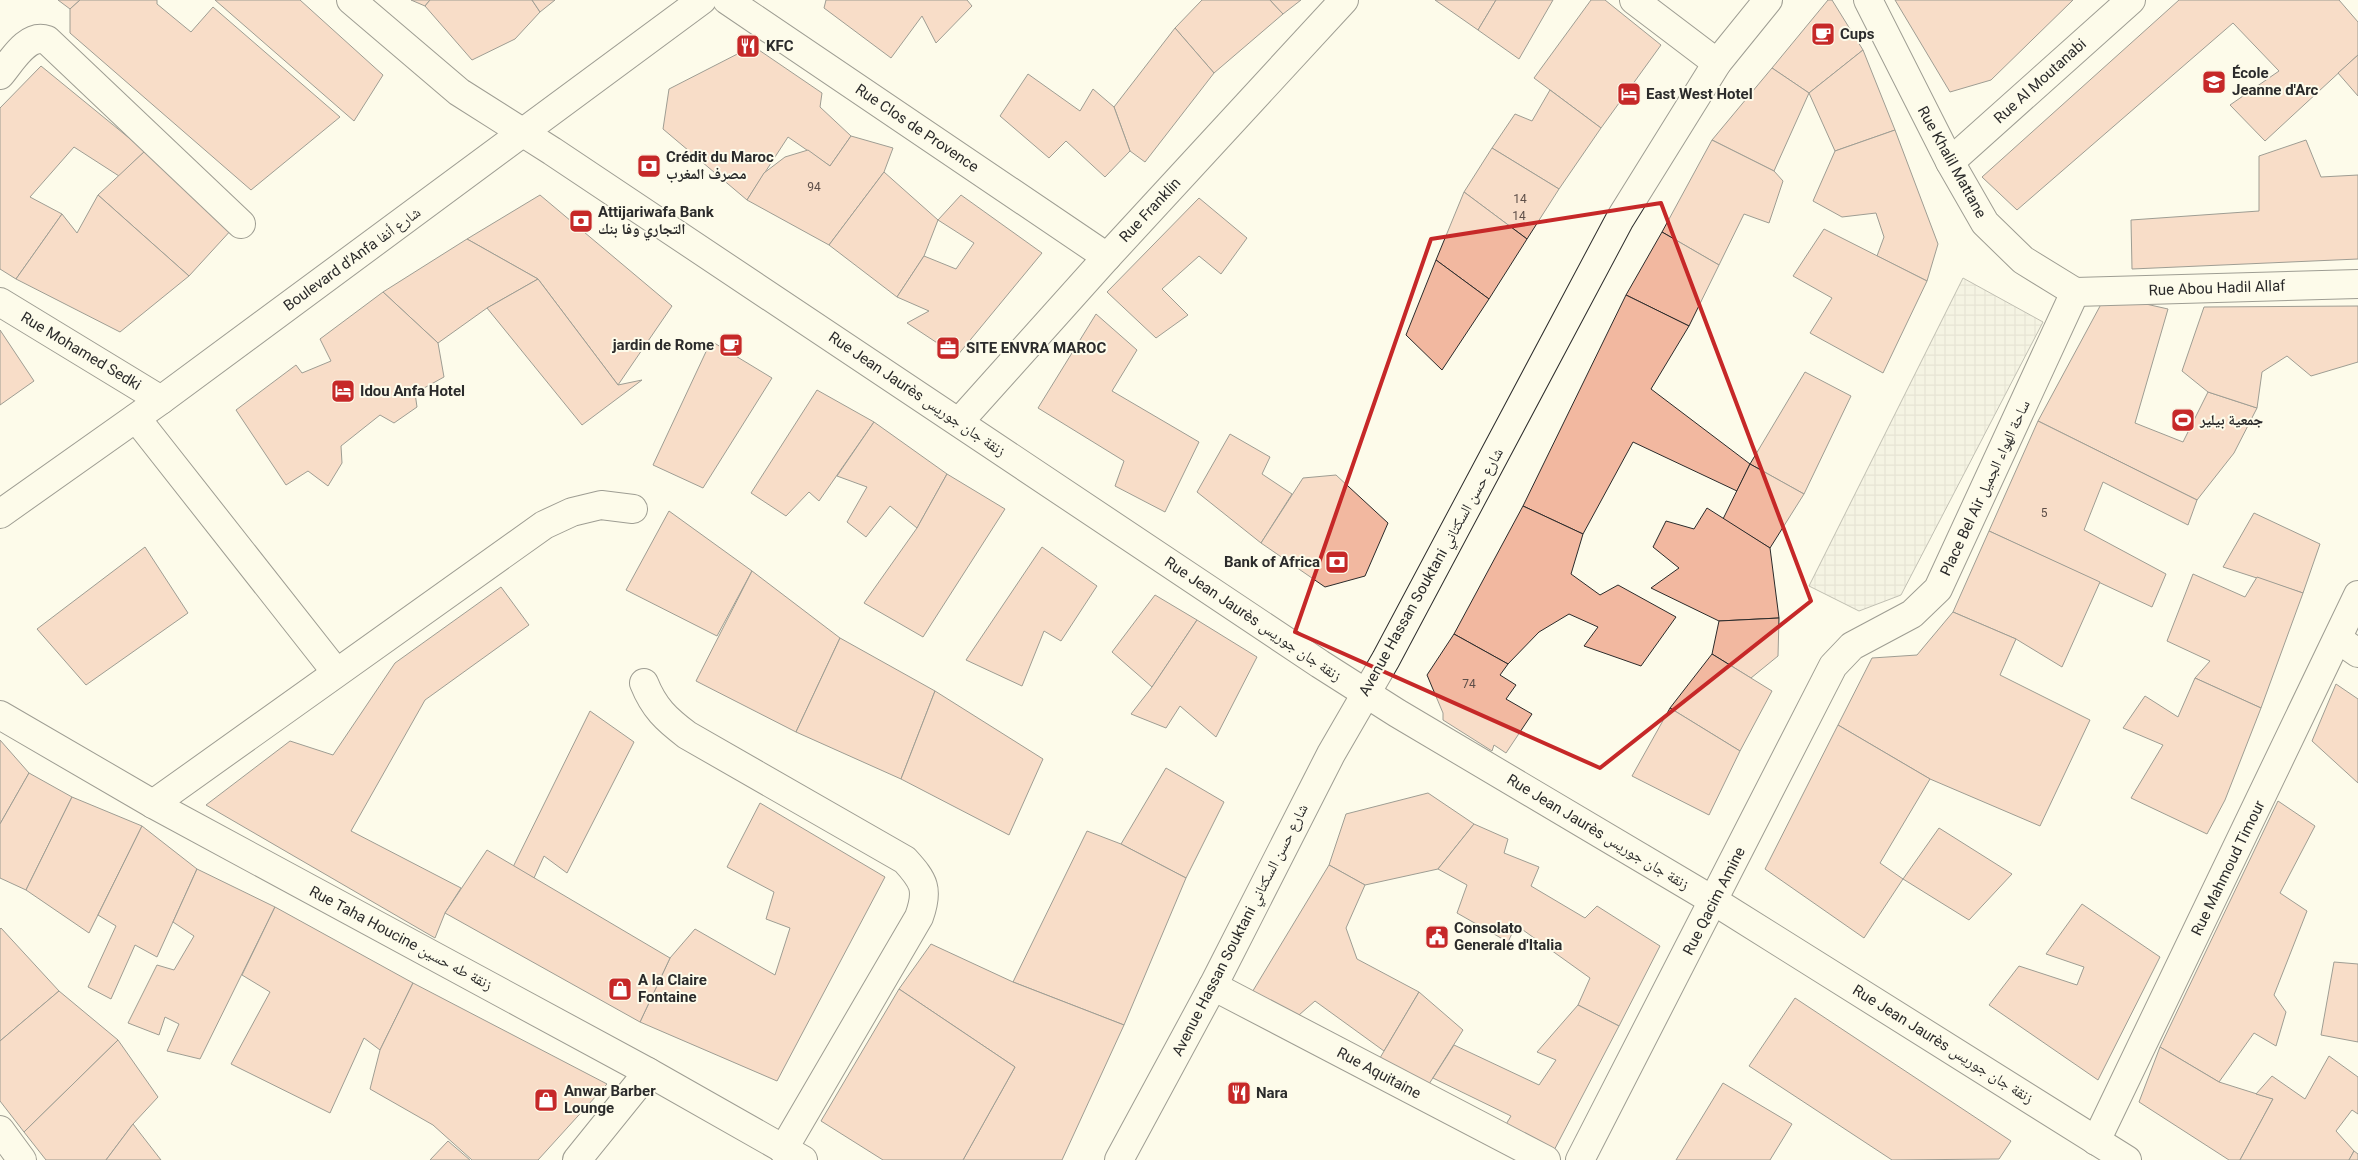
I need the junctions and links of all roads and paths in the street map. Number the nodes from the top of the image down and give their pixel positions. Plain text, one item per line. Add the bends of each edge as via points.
1 (351, 0) edge
2 (702, 0) edge
3 (726, 0) edge
4 (1344, 0) edge
5 (1634, 0) edge
6 (1768, 0) edge
7 (1868, 0) edge
8 (2131, 0) edge
9 (1717, 63) junction
10 (0, 75) edge
11 (523, 132) junction
12 (1950, 162) junction
13 (241, 224) dead end
14 (1107, 257) junction
15 (2358, 284) edge
16 (2075, 292) junction
17 (0, 302) edge
18 (161, 400) junction
19 (136, 418) junction
20 (958, 422) junction
21 (633, 509) dead end
22 (0, 514) edge
23 (2358, 595) edge
24 (1852, 646) joint
25 (2348, 646) edge
26 (336, 672) junction
27 (644, 683) dead end
28 (1366, 692) junction
29 (0, 715) edge
30 (153, 804) junction
31 (1714, 901) junction
32 (1213, 986) junction
33 (648, 1072) junction
34 (0, 1130) edge
35 (2096, 1141) junction
36 (793, 1155) edge
37 (22, 1160) edge
38 (577, 1160) edge
39 (1119, 1160) edge
40 (1546, 1160) edge
41 (1580, 1160) edge
42 (2127, 1160) edge

1 - 11 street, Rue Jean Jaurès زنقة جان جوريس via 459,92
2 - 11 street, Boulevard d'Anfa شارع أنفا
3 - 14 street, Rue Clos de Provence
4 - 14 street, Rue Franklin
5 - 9 street
6 - 9 street, Avenue Hassan Souktani شارع حسن السكتاني
7 - 12 street, Rue Khalil Mattane
8 - 12 street, Rue Al Moutanabi
9 - 28 street, Avenue Hassan Souktani شارع حسن السكتاني via 1620,219
10 - 13 street via 30,40 47,40
11 - 18 street, Boulevard d'Anfa شارع أنفا
11 - 20 street, Rue Jean Jaurès زنقة جان جوريس
12 - 16 street, Rue Khalil Mattane via 1985,223 2023,260
14 - 20 street, Rue Franklin
15 - 16 street, Rue Abou Hadil Allaf
16 - 24 street, Place Bel Air ساحة الهواء الجميل via 1938,589 1912,614
17 - 18 street, Rue Mohamed Sedki
18 - 19 street, Boulevard d'Anfa شارع أنفا
19 - 22 street, Boulevard d'Anfa شارع أنفا
19 - 26 street
20 - 28 street, Rue Jean Jaurès زنقة جان جوريس
21 - 26 street via 600,505 572,512 544,525
23 - 25 street, Rue Mahmoud Timour
24 - 31 street, Rue Qacim Amine via 1833,666
25 - 35 street, Rue Mahmoud Timour
26 - 30 street
27 - 36 street via 651,701 664,717 687,735 905,860 924,886 924,902 919,917
28 - 31 street, Rue Jean Jaurès زنقة جان جوريس
28 - 32 street, Avenue Hassan Souktani شارع حسن السكتاني
29 - 30 street, Rue Taha Houcine زنقة طه حسين
30 - 33 street, Rue Taha Houcine زنقة طه حسين
31 - 35 street, Rue Jean Jaurès زنقة جان جوريس
31 - 41 street, Rue Qacim Amine
32 - 39 street, Avenue Hassan Souktani شارع حسن السكتاني
32 - 40 street, Rue Aquitaine
33 - 36 street, Rue Taha Houcine زنقة طه حسين
33 - 38 street
34 - 37 street
35 - 42 street, Rue Jean Jaurès زنقة جان جوريس

